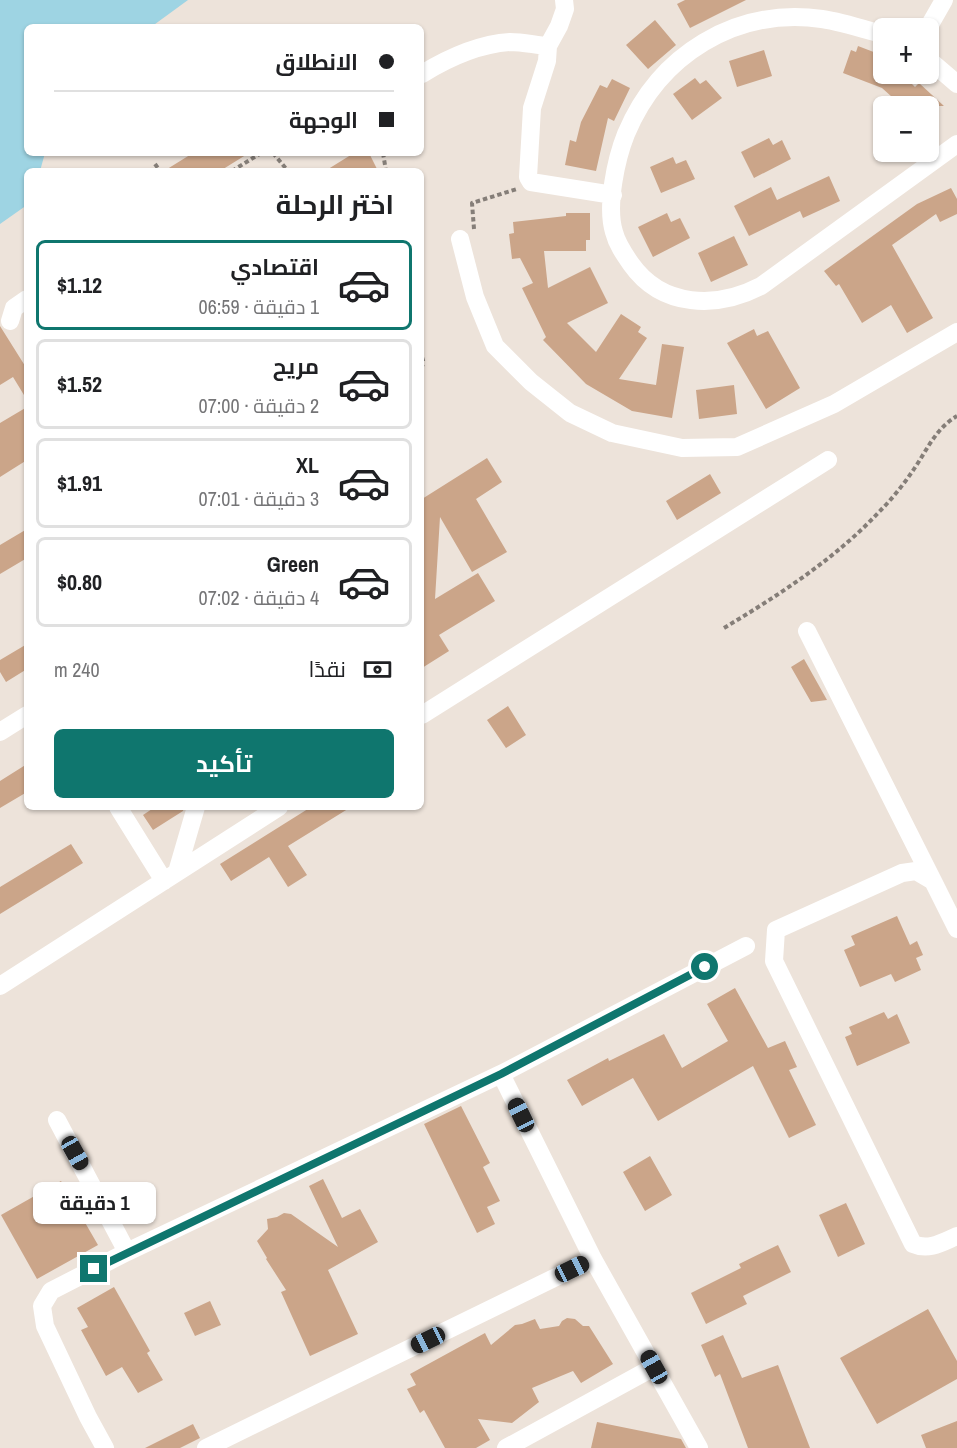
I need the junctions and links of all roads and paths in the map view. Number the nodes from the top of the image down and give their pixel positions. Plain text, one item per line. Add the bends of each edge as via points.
1 (564, 0) edge
2 (944, 0) edge
3 (934, 18) edge
4 (873, 32) edge
5 (548, 46) junction
6 (939, 68) edge
7 (424, 73) edge
8 (957, 84) edge
9 (957, 144) edge
10 (256, 156) edge
11 (276, 156) edge
12 (155, 164) dead end
13 (158, 168) edge
14 (237, 168) edge
15 (286, 168) edge
16 (531, 182) junction
17 (613, 195) junction
18 (460, 239) joint
19 (24, 301) edge
20 (10, 321) dead end
21 (957, 332) edge
22 (957, 416) edge
23 (828, 460) dead end
24 (724, 628) dead end
25 (807, 631) dead end
26 (424, 714) edge
27 (24, 717) edge
28 (0, 732) edge
29 (120, 810) edge
30 (195, 810) edge
31 (274, 810) edge
32 (170, 877) junction
33 (933, 881) junction
34 (957, 929) edge
35 (746, 946) dead end
36 (0, 987) edge
37 (501, 1074) junction
38 (57, 1120) dead end
39 (957, 1236) edge
40 (127, 1252) junction
41 (592, 1258) junction
42 (654, 1367) junction
43 (105, 1448) edge
44 (206, 1448) edge
45 (506, 1448) edge
46 (699, 1448) edge

1 - 5 street via 565,9
2 - 3 street
4 - 17 street via 798,17 769,19 706,39 671,66 633,118 620,148
5 - 7 street via 511,42 490,46 443,61
5 - 16 street via 532,108 528,154
6 - 8 street
9 - 17 street via 761,286 717,301 669,296 648,283 621,250 613,231
10 - 14 path
11 - 15 path
12 - 13 path
16 - 17 street
16 - 18 path via 472,203 474,231
18 - 21 street via 475,297 495,346 531,382 570,413 612,433 682,448 737,447 834,404
19 - 20 street via 14,308
22 - 24 path via 935,436 896,492 859,532 802,578
23 - 26 street
25 - 33 street
27 - 28 street
29 - 32 street
30 - 32 street
31 - 32 street
32 - 36 street
33 - 34 street
33 - 39 street via 916,871 902,873 776,930 774,961 913,1244 922,1248
35 - 37 street
37 - 40 street
37 - 41 street
38 - 40 street
40 - 43 street via 51,1291 42,1306 45,1326
41 - 42 street
41 - 44 street
42 - 45 street
42 - 46 street

